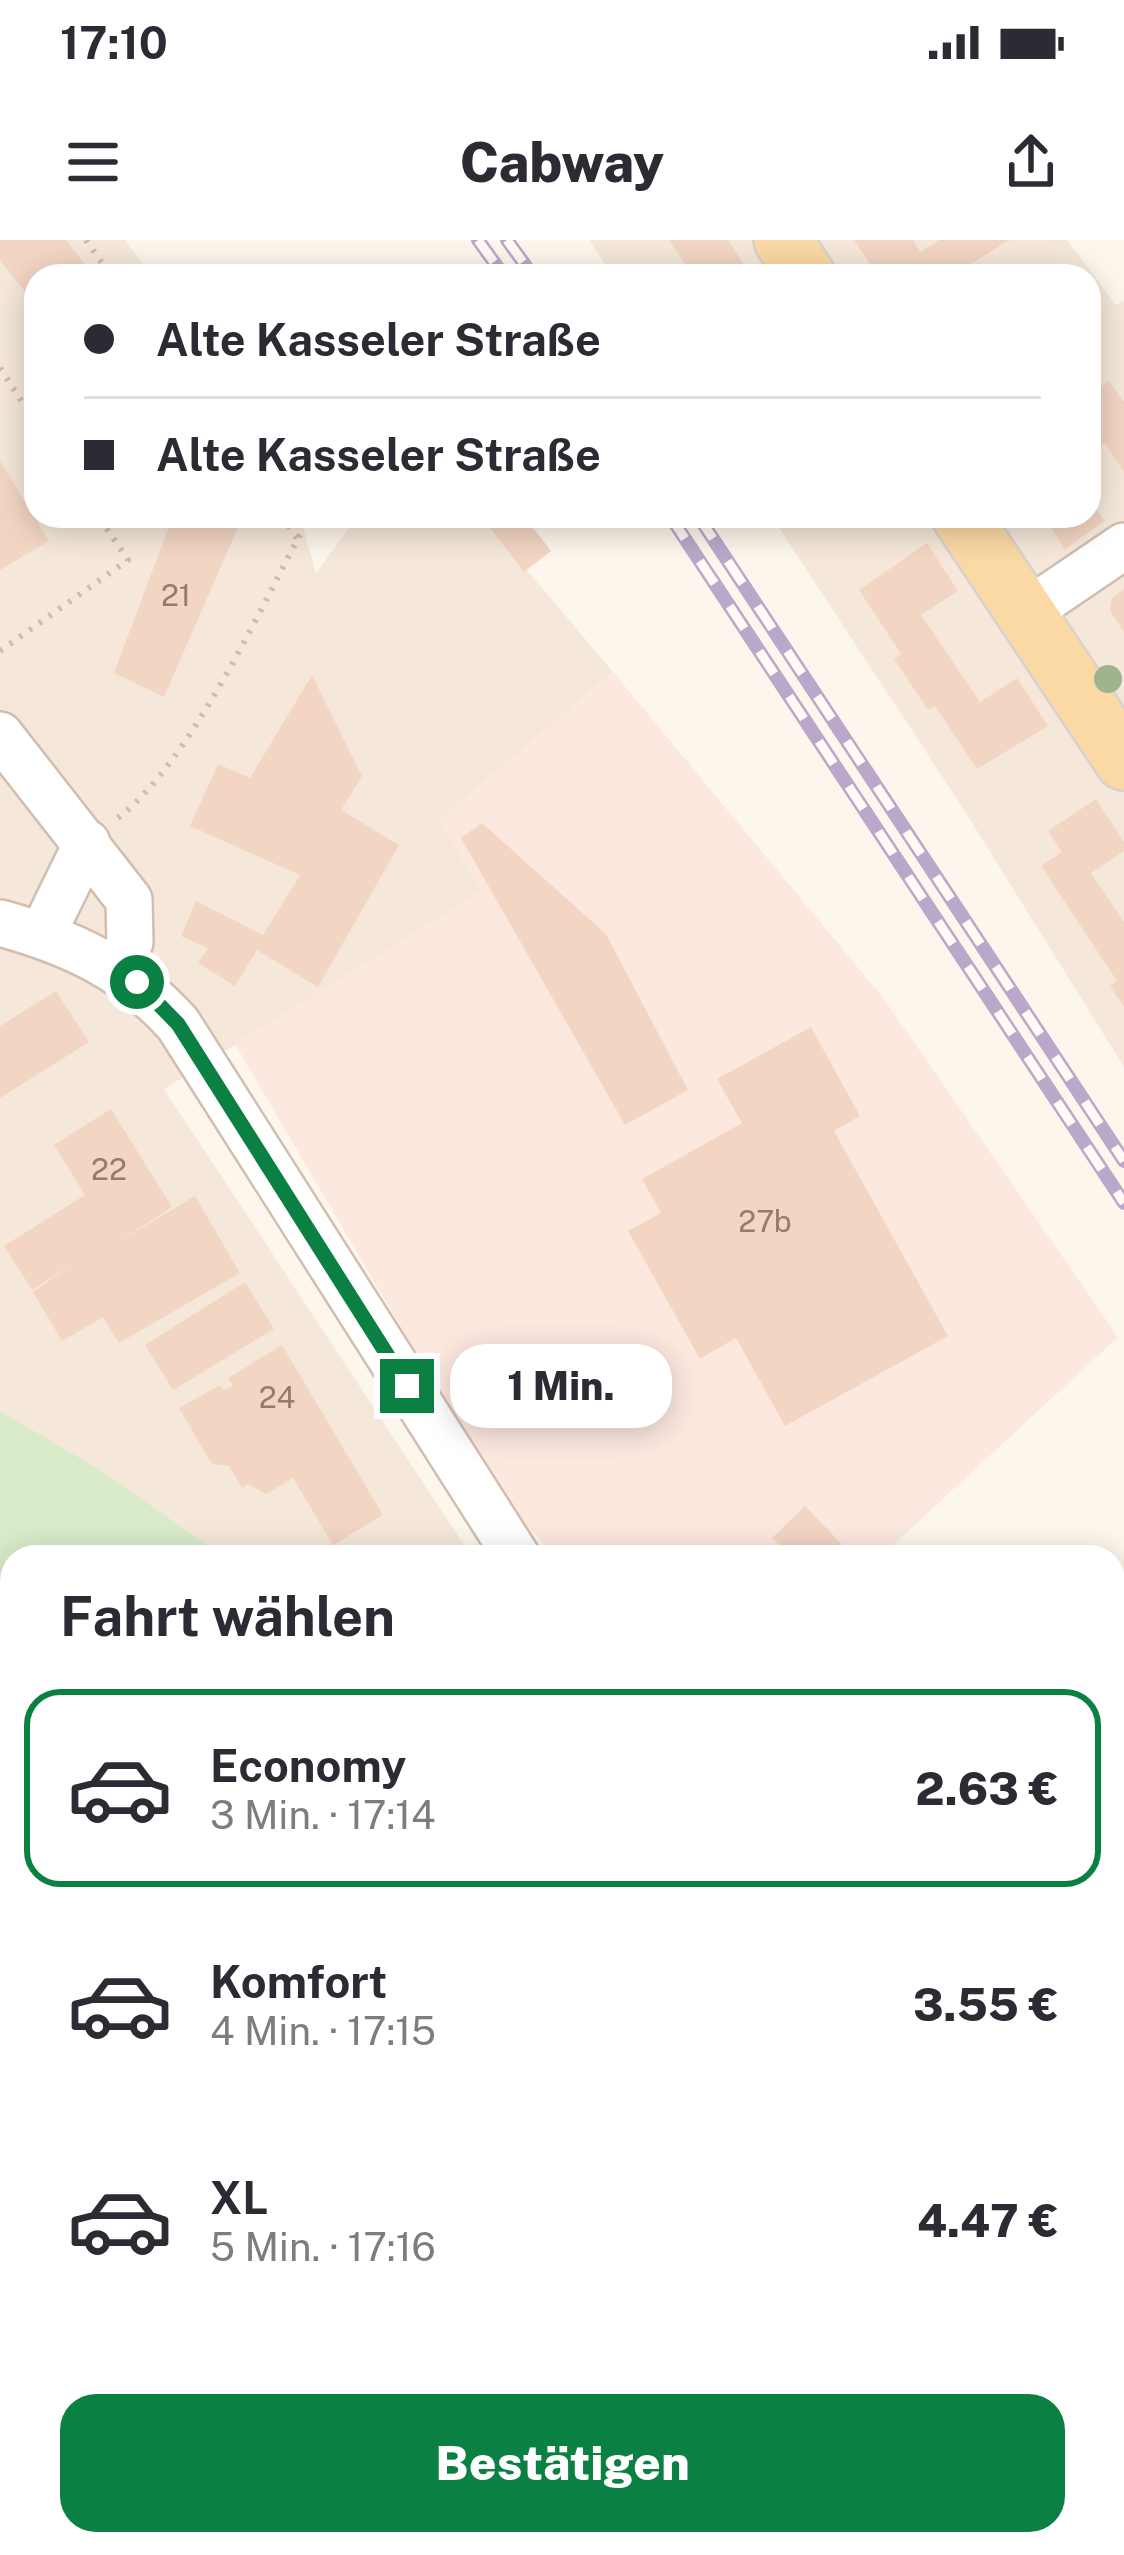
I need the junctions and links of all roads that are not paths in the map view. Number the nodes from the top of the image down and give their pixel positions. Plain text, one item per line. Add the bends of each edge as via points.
1 (969, 528) edge
2 (1124, 546) edge
3 (1024, 614) junction
4 (0, 735) edge
5 (1124, 760) edge
6 (87, 843) junction
7 (21, 929) edge
8 (118, 971) junction
9 (509, 1545) edge

1 - 3 main road
2 - 3 street
3 - 5 main road
4 - 6 street
6 - 7 street
6 - 8 street via 129,900 130,942
7 - 8 street
8 - 9 street via 178,1024

